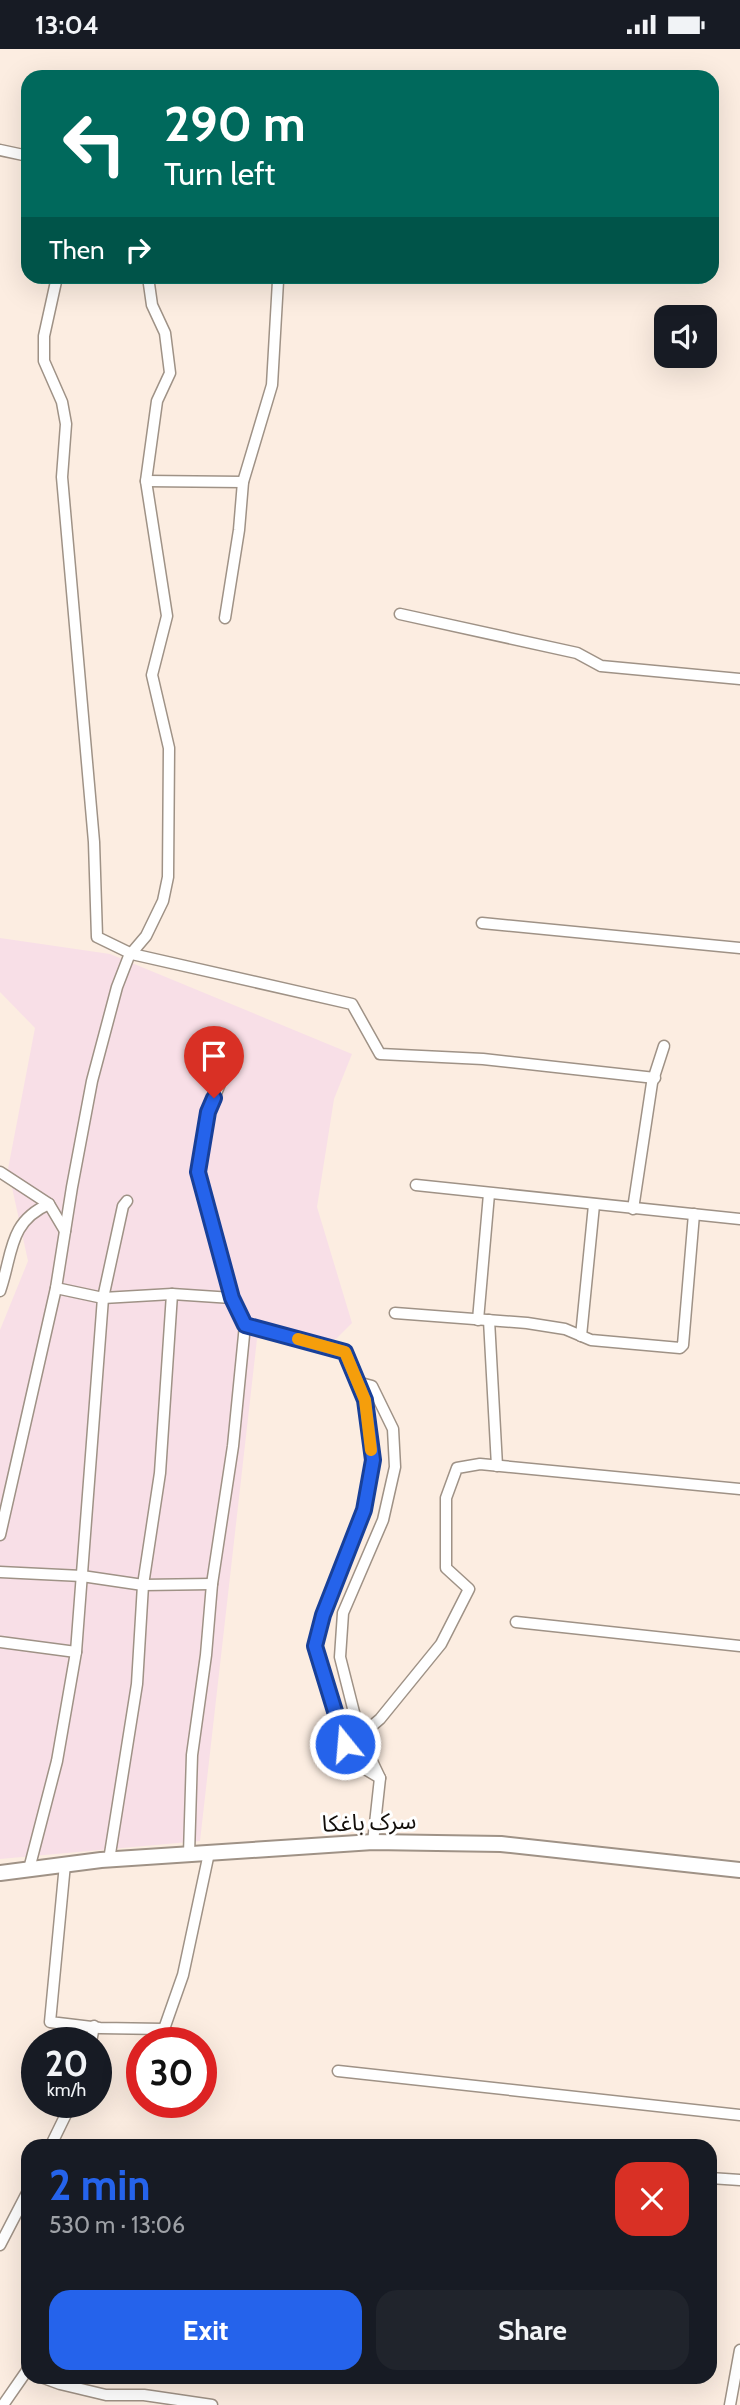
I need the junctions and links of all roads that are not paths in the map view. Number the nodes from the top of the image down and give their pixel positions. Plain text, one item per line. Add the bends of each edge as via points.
1 (0, 150) edge
2 (21, 154) edge
3 (55, 284) edge
4 (149, 284) edge
5 (278, 284) edge
6 (146, 481) junction
7 (243, 482) junction
8 (400, 614) dead end
9 (225, 618) dead end
10 (740, 679) edge
11 (482, 923) dead end
12 (740, 948) edge
13 (132, 954) junction
14 (664, 1046) dead end
15 (655, 1078) junction
16 (220, 1084) dead end
17 (0, 1172) edge
18 (416, 1185) dead end
19 (489, 1193) junction
20 (127, 1201) dead end
21 (49, 1204) junction
22 (594, 1205) junction
23 (633, 1209) junction
24 (694, 1214) junction
25 (740, 1219) edge
26 (65, 1231) junction
27 (56, 1288) junction
28 (0, 1291) edge
29 (172, 1294) junction
30 (103, 1298) junction
31 (232, 1298) junction
32 (395, 1313) dead end
33 (483, 1320) junction
34 (245, 1325) junction
35 (580, 1336) junction
36 (357, 1382) junction
37 (497, 1466) junction
38 (740, 1489) edge
39 (0, 1535) edge
40 (0, 1572) edge
41 (82, 1577) junction
42 (212, 1584) junction
43 (143, 1585) junction
44 (516, 1622) dead end
45 (0, 1641) edge
46 (740, 1646) edge
47 (76, 1653) junction
48 (360, 1736) junction
49 (380, 1779) junction
50 (373, 1842) junction
51 (209, 1853) junction
52 (189, 1854) junction
53 (109, 1860) junction
54 (65, 1864) junction
55 (29, 1869) junction
56 (740, 1870) edge
57 (0, 1873) edge
58 (94, 2026) joint
59 (338, 2071) dead end
60 (740, 2115) edge
61 (64, 2118) edge
62 (54, 2139) edge
63 (717, 2179) edge
64 (740, 2181) edge
65 (21, 2204) edge
66 (0, 2245) edge
67 (740, 2350) edge
68 (21, 2379) edge
69 (60, 2384) edge
70 (105, 2400) edge
71 (176, 2402) edge
72 (3, 2405) edge
73 (212, 2405) edge
74 (730, 2405) edge

1 - 2 street
3 - 13 street via 44,336 44,361 66,424 62,477 94,842 97,937
4 - 6 street via 152,305 165,333 170,373 157,401
5 - 7 street via 272,386
6 - 7 street
6 - 13 street via 167,617 152,675 169,748 168,877 158,912
7 - 9 street
8 - 10 street via 577,653 601,666
11 - 12 street
13 - 15 street via 352,1004 380,1054 483,1059
13 - 26 street via 117,987 92,1081
14 - 15 street
15 - 23 street
16 - 31 street via 208,1112 198,1172
17 - 21 street
18 - 19 street
19 - 22 street
19 - 33 street
20 - 30 street
21 - 26 street
21 - 28 street via 24,1221 15,1234
22 - 23 street
22 - 35 street
23 - 24 street
24 - 25 street
24 - 35 street via 683,1345 675,1348
26 - 27 street
27 - 30 street
27 - 39 street
29 - 30 street
29 - 31 street
29 - 43 street via 160,1473
30 - 41 street
31 - 34 street
32 - 33 street
33 - 35 street via 565,1329
33 - 37 street
34 - 36 street via 345,1352
34 - 42 street
36 - 48 street via 372,1386 393,1429 395,1467 383,1520 343,1613 340,1657
36 - 49 street via 365,1400 373,1460 364,1510 315,1646 345,1744 355,1763
37 - 38 street
37 - 48 street via 457,1468 446,1498 446,1568 469,1589 441,1644 380,1719
40 - 41 street
41 - 43 street
41 - 47 street
42 - 43 street
42 - 52 street via 192,1755
43 - 53 street via 137,1684
44 - 46 street
45 - 47 street
47 - 55 street via 57,1761
48 - 49 street
49 - 50 street
50 - 51 street, سرک باغکا
50 - 56 street, سرک باغکا via 501,1844
51 - 52 street, سرک باغکا
51 - 58 street via 183,1975 164,2029
52 - 53 street, سرک باغکا
53 - 54 street, سرک باغکا
54 - 55 street, سرک باغکا
54 - 58 street via 50,2022
55 - 57 street, سرک باغکا
59 - 60 street
61 - 62 street
63 - 64 street
65 - 66 street
67 - 74 street
68 - 72 street
69 - 70 street
70 - 71 street via 144,2395
71 - 73 street

